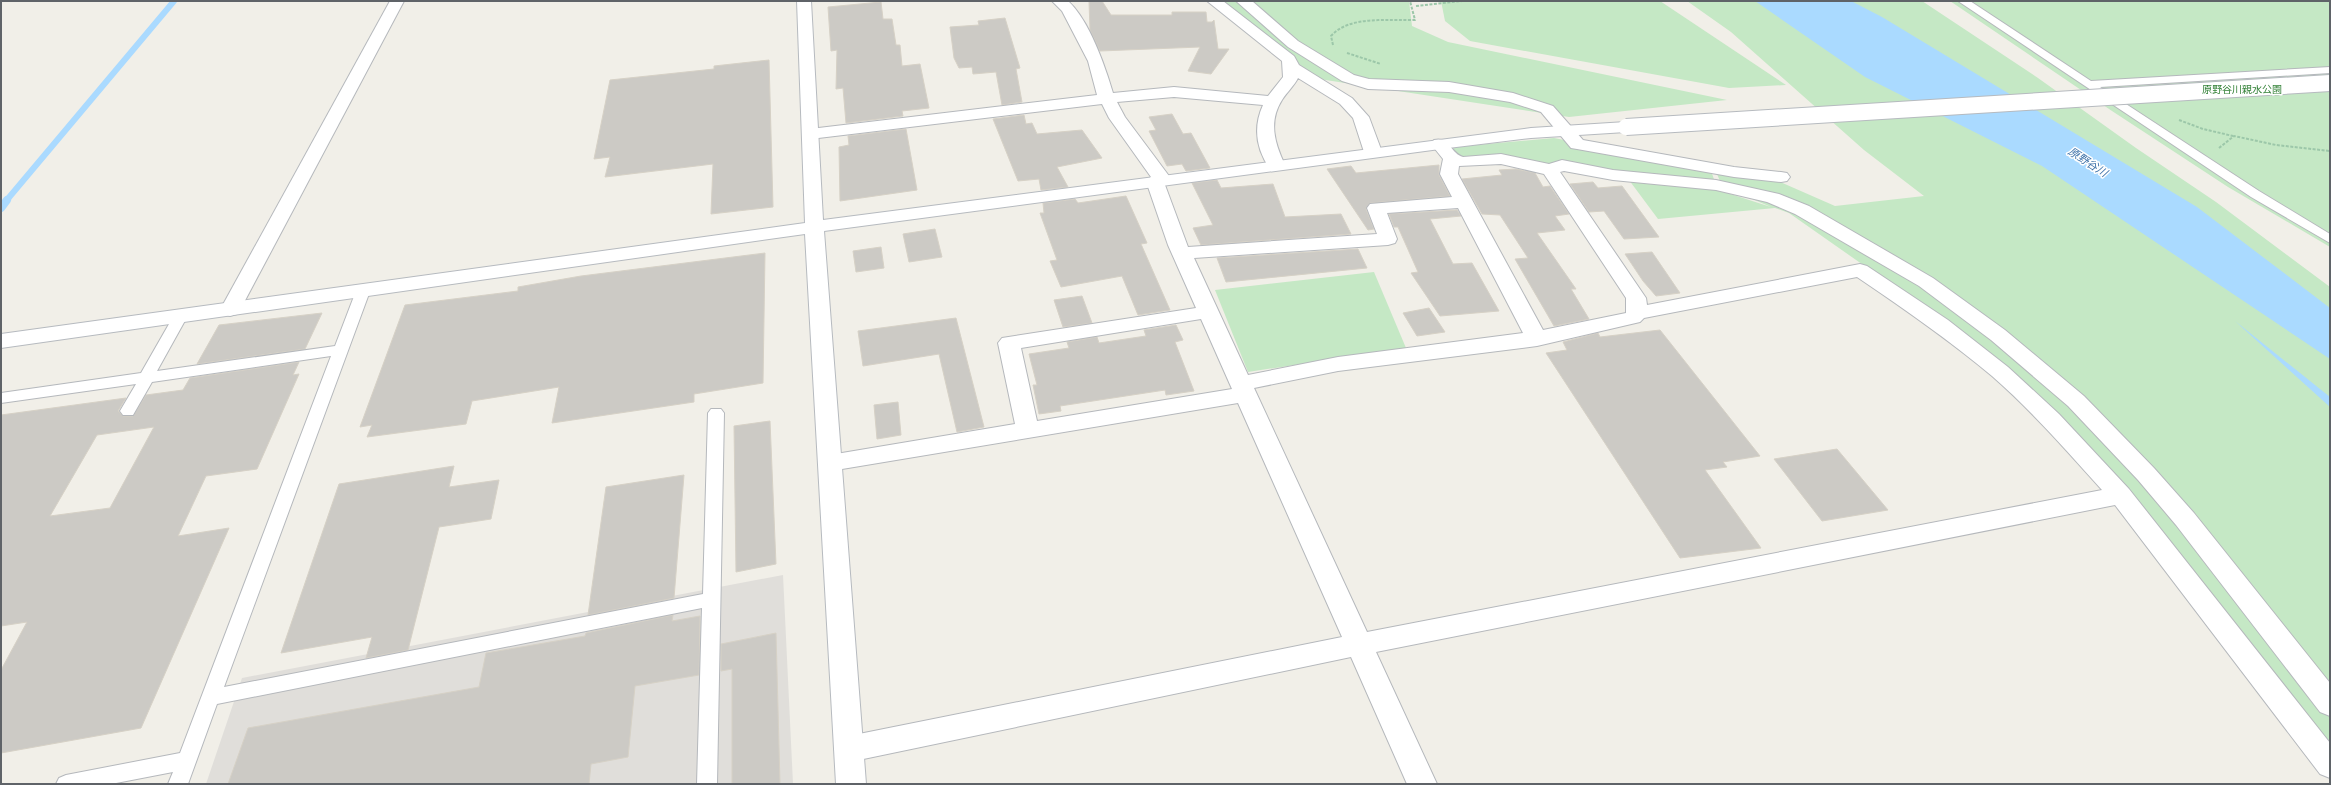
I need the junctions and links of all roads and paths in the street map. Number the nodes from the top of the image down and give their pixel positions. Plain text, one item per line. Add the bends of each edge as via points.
1 (397, 1) edge
2 (804, 1) edge
3 (1060, 1) edge
4 (1214, 1) edge
5 (1243, 1) edge
6 (1410, 1) edge
7 (1462, 1) edge
8 (1963, 1) edge
9 (1416, 6) dead end
10 (1335, 47) dead end
11 (1347, 53) dead end
12 (1383, 65) dead end
13 (1293, 68) junction
14 (2330, 70) edge
15 (2330, 83) edge
16 (2089, 84) junction
17 (1389, 85) junction
18 (1108, 99) junction
19 (1272, 101) junction
20 (2137, 115) junction
21 (1564, 131) junction
22 (810, 134) junction
23 (2234, 136) junction
24 (1446, 151) junction
25 (2330, 151) edge
26 (1373, 152) junction
27 (2206, 162) junction
28 (1276, 166) junction
29 (1550, 170) junction
30 (1717, 177) junction
31 (1781, 177) dead end
32 (1159, 181) junction
33 (1464, 202) junction
34 (815, 227) junction
35 (2330, 239) edge
36 (1182, 253) junction
37 (364, 291) junction
38 (230, 310) junction
39 (1208, 312) junction
40 (1637, 313) junction
41 (180, 317) junction
42 (1537, 339) junction
43 (1, 341) edge
44 (341, 350) junction
45 (148, 377) junction
46 (1243, 389) junction
47 (1, 398) edge
48 (128, 411) dead end
49 (716, 413) dead end
50 (1028, 430) junction
51 (830, 463) junction
52 (2121, 495) junction
53 (711, 599) junction
54 (1360, 644) junction
55 (210, 698) junction
56 (2330, 704) edge
57 (849, 749) junction
58 (187, 760) junction
59 (2330, 765) edge
60 (66, 784) edge
61 (178, 784) edge
62 (707, 784) edge
63 (851, 784) edge
64 (1422, 784) edge

1 - 38 street
2 - 22 street
3 - 18 street via 1068,9 1096,61
4 - 13 street via 1289,59
5 - 17 street via 1293,44 1342,75 1368,84
6 - 10 path via 1415,20 1344,25 1335,29 1331,36 1331,44
7 - 9 path
8 - 16 lane
11 - 12 path
13 - 17 street via 1335,86 1355,88
13 - 19 street via 1291,78
13 - 26 street via 1346,101 1361,117
14 - 16 lane
15 - 21 street, bridge
16 - 20 lane
17 - 21 street via 1449,87 1513,98 1547,110
18 - 19 street via 1174,92
18 - 22 street
18 - 32 street via 1117,118
19 - 28 street via 1265,135
20 - 23 path via 2166,115 2203,129
20 - 27 lane
21 - 24 street
21 - 30 street via 1577,144
22 - 34 street
23 - 25 path via 2276,145
23 - 27 path
24 - 26 street
24 - 29 street via 1463,162 1501,160
24 - 33 street via 1449,174
26 - 28 street
27 - 35 lane via 2301,224
28 - 32 street
29 - 30 street via 1562,165 1613,175
29 - 40 street via 1636,298
30 - 31 street
30 - 56 street via 1802,210 1926,282 2010,345 2076,401 2185,519
32 - 34 street
32 - 36 street
33 - 36 street via 1376,208 1388,239
33 - 42 street
34 - 37 street
34 - 51 street
36 - 39 street
37 - 38 street
37 - 44 lane
38 - 41 street
39 - 46 street
39 - 50 street via 1009,343
40 - 42 street via 1633,318
40 - 52 street via 1860,270 1941,325 2000,372 2051,419
41 - 43 street
41 - 45 lane
42 - 46 street via 1422,352 1267,377
44 - 45 lane
44 - 55 lane
45 - 47 lane
45 - 48 lane
46 - 50 street
46 - 54 street
49 - 53 lane
50 - 51 street
51 - 57 street
52 - 54 street
52 - 59 street
53 - 55 lane
53 - 62 lane
54 - 57 street
54 - 64 street
55 - 58 lane
57 - 63 street
58 - 60 lane
58 - 61 lane

